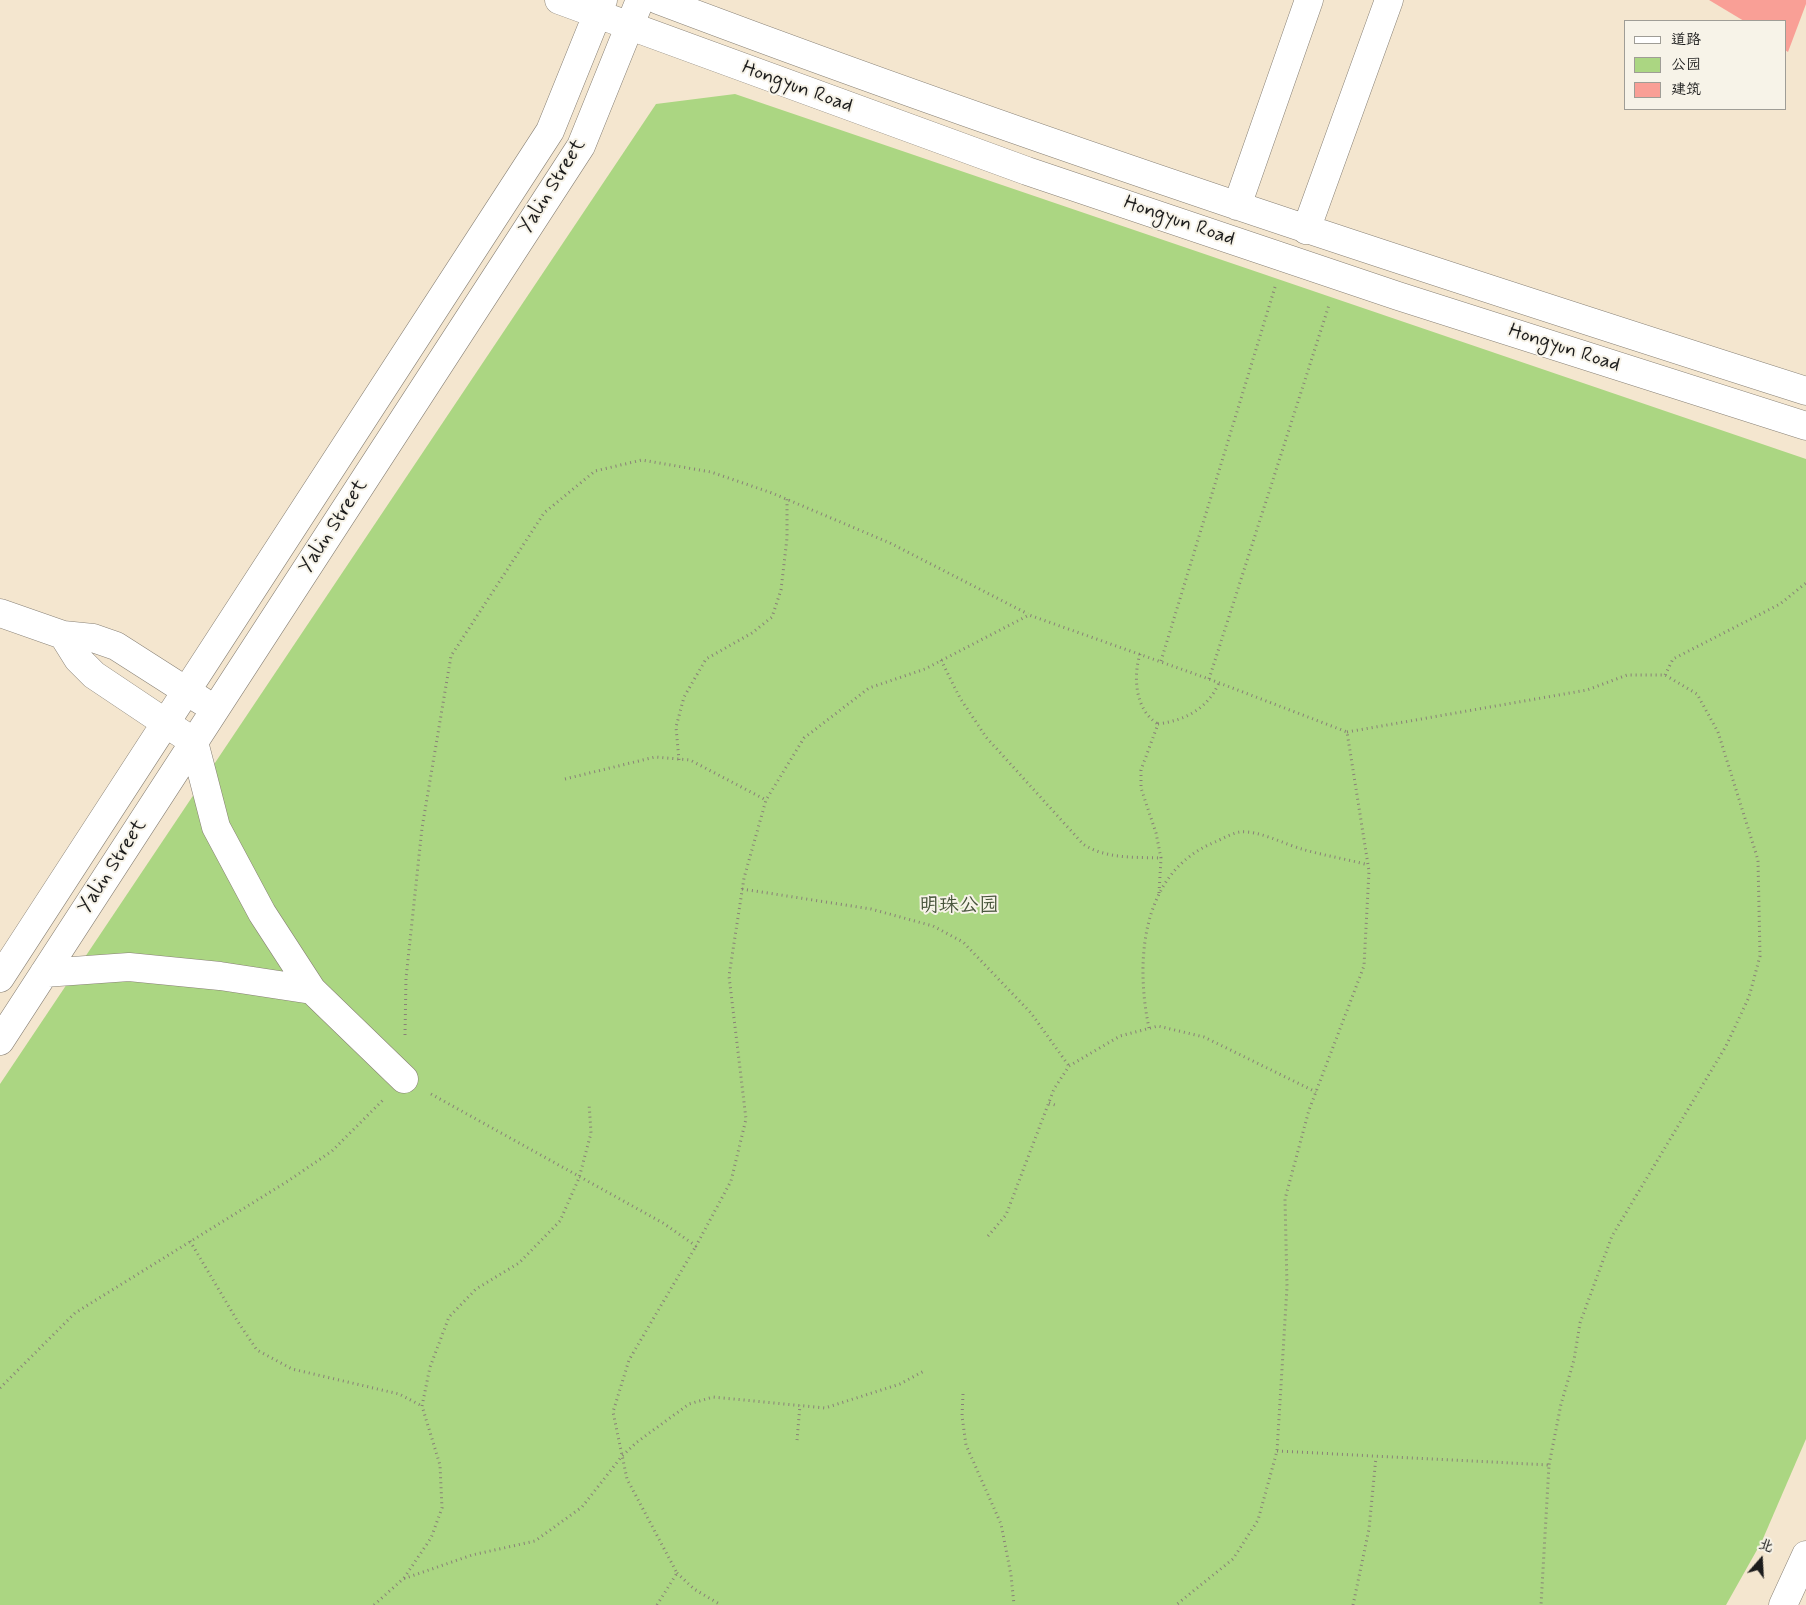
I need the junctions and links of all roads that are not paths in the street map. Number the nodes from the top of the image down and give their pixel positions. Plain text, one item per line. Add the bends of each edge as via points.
1 (558, 0) edge
2 (640, 0) edge
3 (658, 0) edge
4 (1309, 0) edge
5 (1389, 0) edge
6 (600, 7) edge
7 (630, 26) junction
8 (1237, 206) junction
9 (1306, 230) junction
10 (1806, 391) edge
11 (1806, 426) edge
12 (0, 613) edge
13 (64, 636) junction
14 (186, 691) junction
15 (215, 710) junction
16 (166, 723) junction
17 (194, 742) junction
18 (44, 973) junction
19 (0, 978) edge
20 (312, 990) junction
21 (0, 1041) edge
22 (404, 1079) road end
23 (1806, 1555) edge
24 (1783, 1605) edge

1 - 6 street, Hongyun Road
2 - 7 street, Yalin Street
3 - 8 street, Hongyun Road via 779,46
4 - 8 street
5 - 9 street
6 - 7 street, Hongyun Road
6 - 14 street, Yalin Street via 550,131
7 - 11 street, Hongyun Road via 1027,171 1284,258
7 - 15 street, Yalin Street via 581,146
8 - 9 street, Hongyun Road
9 - 10 street, Hongyun Road
12 - 13 street
13 - 14 street via 93,638 116,646
13 - 16 street via 78,659 94,676
14 - 15 street
14 - 16 street, Yalin Street
15 - 17 street, Yalin Street
16 - 17 street
16 - 19 street, Yalin Street
17 - 18 street, Yalin Street
17 - 20 street via 216,827 262,913
18 - 20 street via 129,967
18 - 21 street, Yalin Street
20 - 22 street
23 - 24 street

